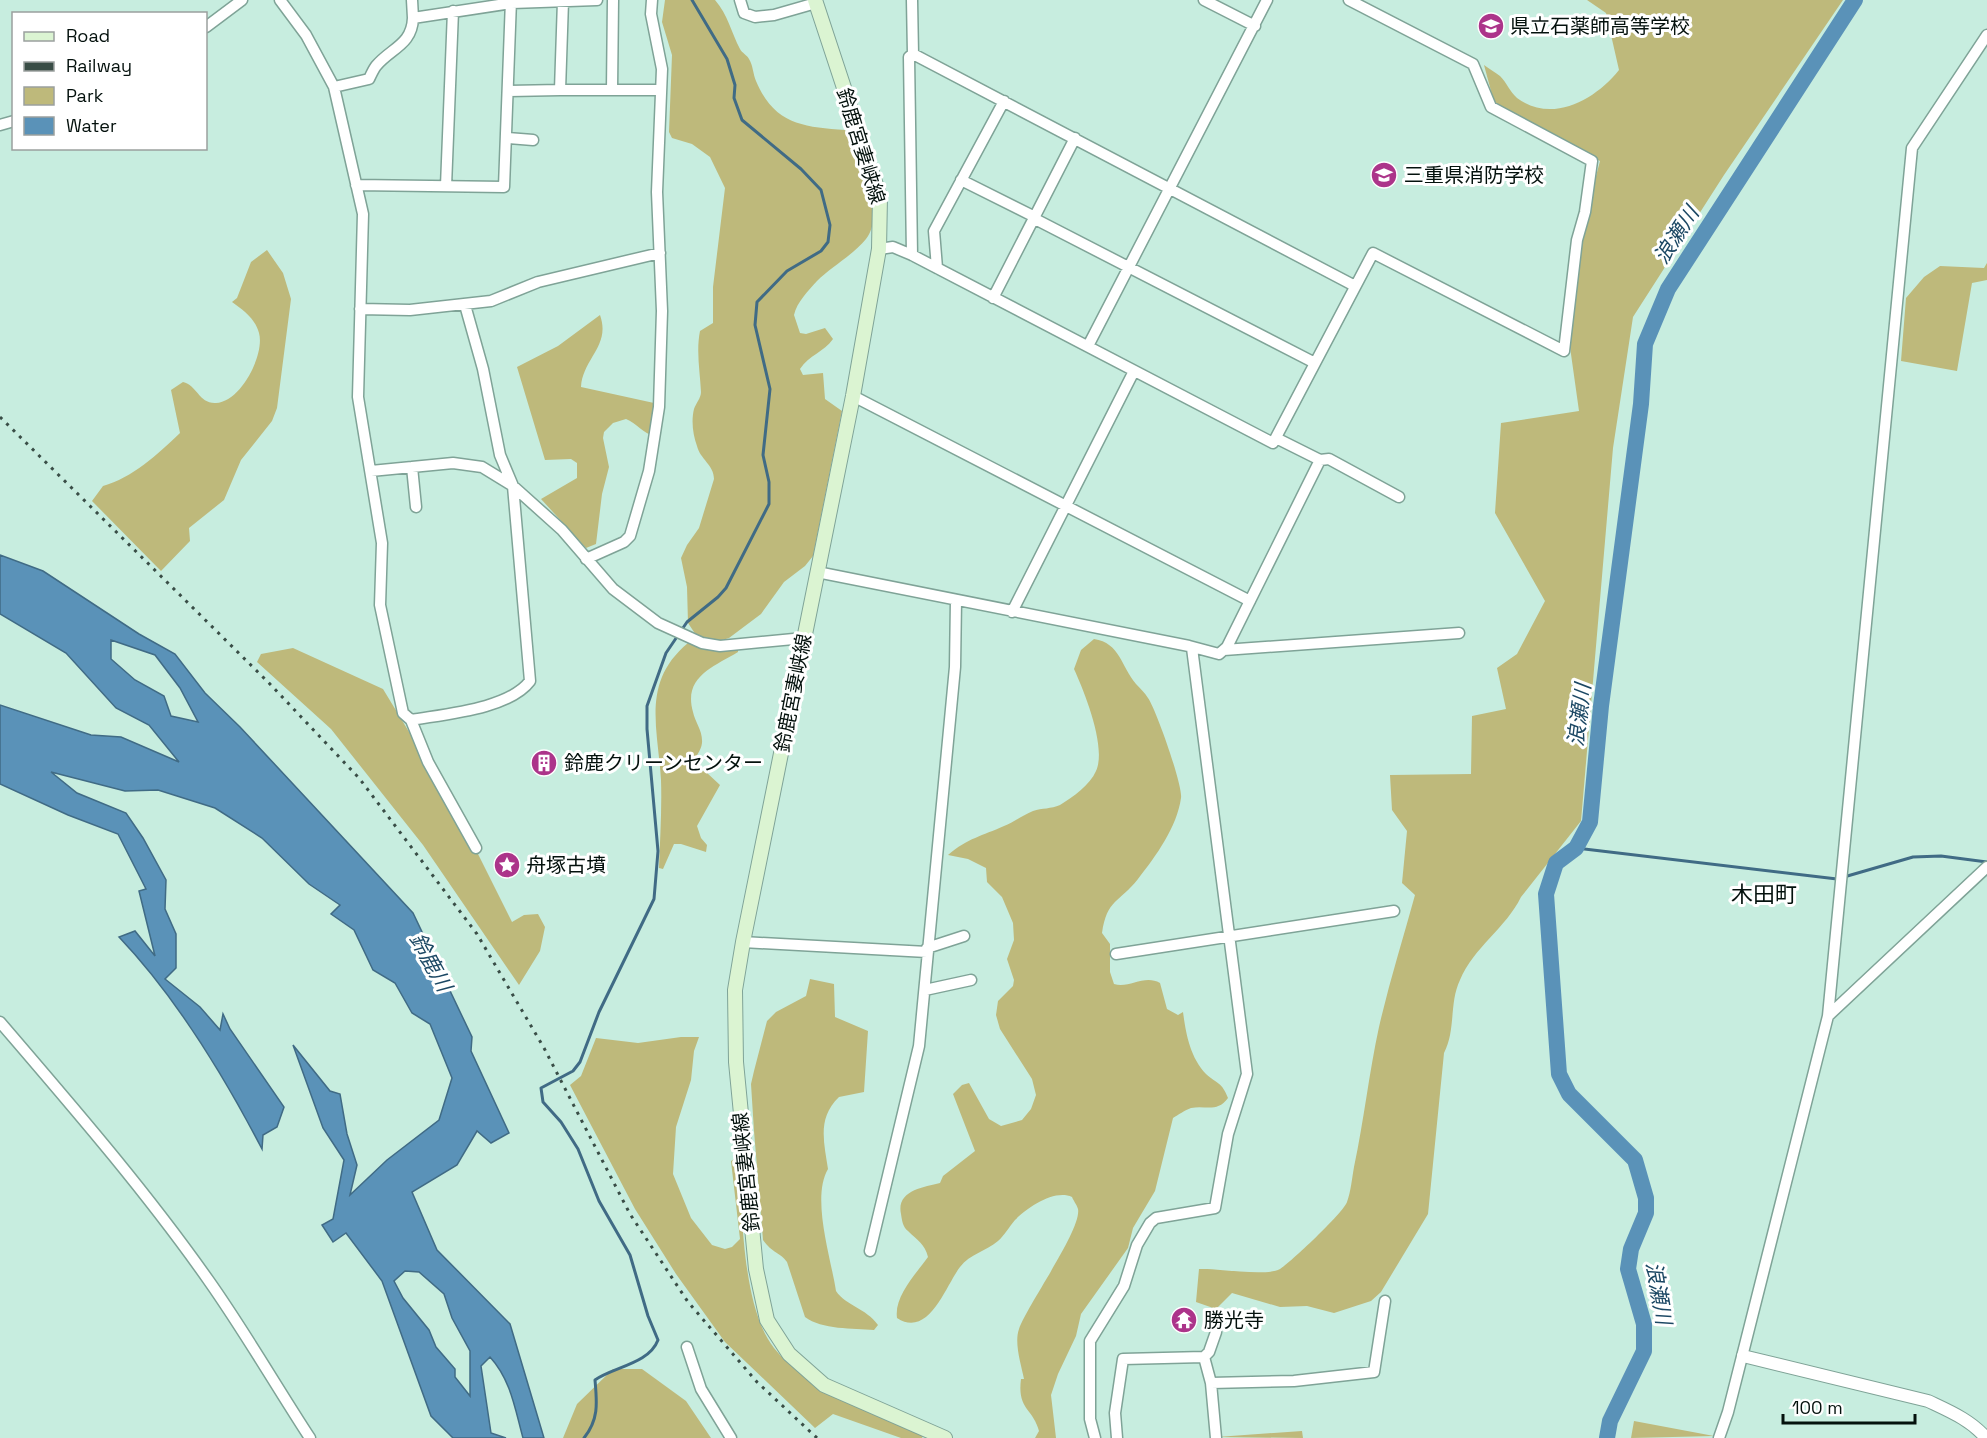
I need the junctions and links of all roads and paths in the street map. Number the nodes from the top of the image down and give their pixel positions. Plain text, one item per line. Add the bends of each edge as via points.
1 (242, 0) edge
2 (280, 0) edge
3 (412, 0) edge
4 (597, 0) edge
5 (613, 0) edge
6 (652, 0) edge
7 (740, 0) edge
8 (912, 0) edge
9 (1204, 0) edge
10 (1268, 0) edge
11 (1349, 0) edge
12 (563, 1) edge
13 (816, 1) edge
14 (511, 2) edge
15 (484, 3) edge
16 (453, 11) junction
17 (413, 18) junction
18 (207, 26) edge
19 (1255, 26) junction
20 (1987, 35) edge
21 (913, 54) junction
22 (334, 87) junction
23 (560, 90) junction
24 (612, 90) junction
25 (661, 90) junction
26 (509, 91) junction
27 (1004, 101) junction
28 (507, 138) junction
29 (1075, 138) junction
30 (533, 140) dead end
31 (961, 180) junction
32 (356, 185) junction
33 (446, 186) junction
34 (1170, 188) junction
35 (1035, 218) junction
36 (879, 249) junction
37 (660, 253) junction
38 (912, 255) junction
39 (1129, 267) junction
40 (937, 268) junction
41 (1355, 286) junction
42 (993, 298) junction
43 (465, 305) junction
44 (360, 309) junction
45 (1088, 346) junction
46 (1315, 363) junction
47 (1134, 371) junction
48 (852, 396) junction
49 (1276, 438) junction
50 (1320, 460) junction
51 (412, 467) junction
52 (372, 471) junction
53 (513, 486) junction
54 (1399, 497) dead end
55 (1067, 505) junction
56 (416, 507) dead end
57 (586, 559) junction
58 (817, 572) junction
59 (956, 600) junction
60 (1250, 601) junction
61 (1012, 612) junction
62 (1459, 633) dead end
63 (804, 638) junction
64 (1191, 648) junction
65 (1224, 650) junction
66 (411, 720) junction
67 (476, 848) dead end
68 (1985, 868) edge
69 (1394, 911) dead end
70 (964, 936) dead end
71 (1229, 936) junction
72 (743, 942) junction
73 (927, 950) junction
74 (1116, 954) dead end
75 (971, 980) dead end
76 (925, 990) junction
77 (1828, 1016) junction
78 (0, 1022) edge
79 (870, 1251) dead end
80 (1386, 1301) dead end
81 (1216, 1332) dead end
82 (687, 1347) dead end
83 (1743, 1356) junction
84 (1204, 1357) junction
85 (1211, 1383) junction
86 (310, 1438) edge
87 (730, 1438) edge
88 (945, 1438) edge
89 (1095, 1438) edge
90 (1118, 1438) edge
91 (1216, 1438) edge
92 (1719, 1438) edge
93 (1986, 1438) edge

1 - 18 street
2 - 22 street via 306,35
3 - 17 street
4 - 12 street
5 - 24 street
6 - 25 street via 662,69
7 - 13 street via 744,13 755,18
8 - 21 street
9 - 19 street
10 - 19 street
11 - 41 street via 1473,64 1491,107 1592,161 1585,212 1576,240 1564,351 1373,253
12 - 14 street
12 - 23 street
13 - 36 main road, 鈴鹿宮妻峡線 via 880,197
14 - 15 street
14 - 26 street
15 - 16 street
16 - 17 street
16 - 33 street
17 - 22 street via 405,43 376,66 369,79
19 - 34 street
20 - 77 street via 1912,148
21 - 27 street
21 - 38 street via 909,57
22 - 32 street
23 - 24 street
23 - 26 street
24 - 25 street
25 - 37 street via 657,192
26 - 28 street
27 - 29 street
27 - 31 street
28 - 30 street
28 - 33 street via 504,187
29 - 34 street
29 - 35 street
31 - 35 street
31 - 40 street via 934,231
32 - 33 street
32 - 44 street via 363,214
34 - 39 street
34 - 41 street
35 - 39 street
35 - 42 street
36 - 38 street via 893,246
36 - 48 main road, 鈴鹿宮妻峡線
37 - 43 street via 538,282 491,301
37 - 57 street via 659,407 649,471 630,536
38 - 40 street
39 - 45 street
39 - 46 street
40 - 42 street
41 - 46 street
42 - 45 street
43 - 44 street
43 - 53 street via 500,455
44 - 52 street via 358,397
45 - 47 street
46 - 49 street
47 - 49 street via 1273,443
47 - 55 street
48 - 55 street
48 - 58 main road, 鈴鹿宮妻峡線
49 - 50 street
50 - 54 street via 1329,459
50 - 60 street
51 - 52 street
51 - 53 street via 468,464 491,471
51 - 56 street
52 - 66 street via 382,543 380,605 403,713
53 - 57 street via 562,530
53 - 66 street via 530,681 498,704
55 - 60 street
55 - 61 street
57 - 63 street via 613,589 669,628 702,643 720,646
58 - 59 street
58 - 63 main road, 鈴鹿宮妻峡線
59 - 61 street
59 - 73 street via 955,667
60 - 65 street
61 - 64 street
62 - 65 street
63 - 72 main road, 鈴鹿宮妻峡線
64 - 65 street via 1219,654
64 - 71 street
66 - 67 street via 428,762
68 - 77 street
69 - 71 street
70 - 73 street
71 - 74 street
71 - 89 street via 1247,1074 1228,1134 1215,1208 1156,1218 1137,1245 1124,1286 1090,1341 1090,1419
72 - 73 street
72 - 88 main road, 鈴鹿宮妻峡線 via 735,990 735,1062 756,1269 767,1320 789,1354 824,1385
73 - 76 street
75 - 76 street
76 - 79 street via 919,1046
77 - 83 street
78 - 86 street via 178,1239 243,1331
80 - 85 street via 1374,1372 1294,1381
81 - 84 street
82 - 87 street via 702,1389
83 - 92 street
83 - 93 street via 1928,1401 1974,1426
84 - 85 street
84 - 90 street via 1123,1359 1115,1413
85 - 91 street

